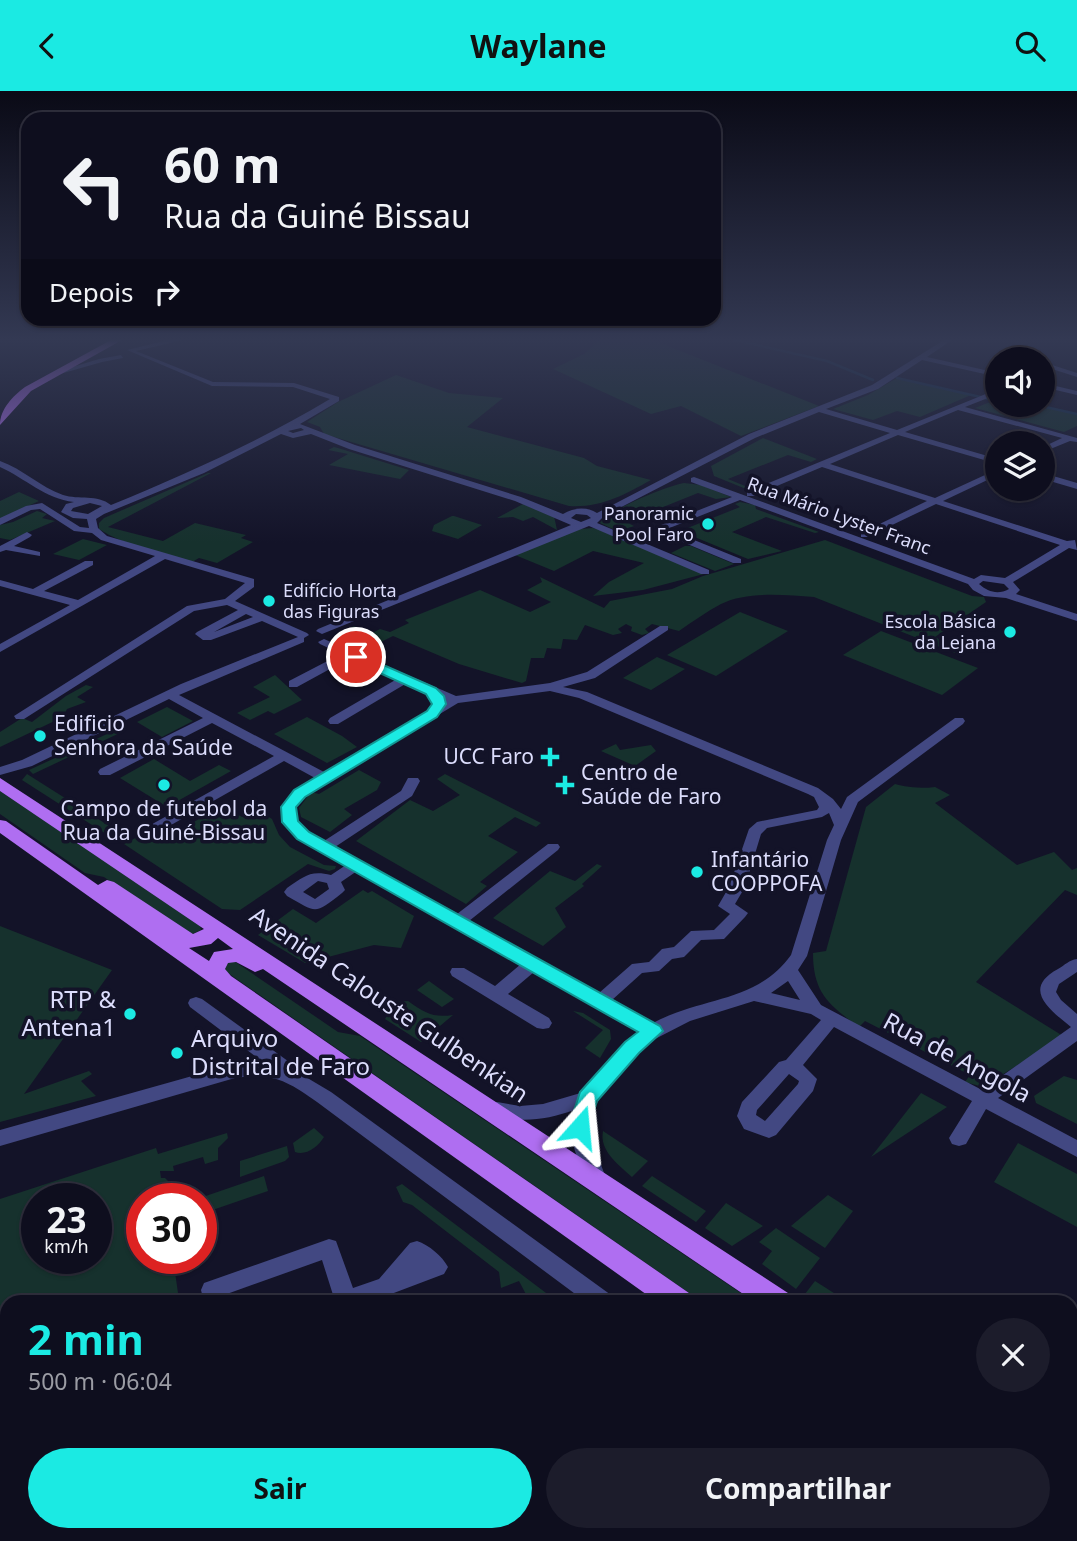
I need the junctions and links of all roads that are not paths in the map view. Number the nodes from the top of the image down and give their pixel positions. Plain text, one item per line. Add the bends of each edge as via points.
1 (10, 408) edge
2 (324, 408) edge
3 (826, 408) edge
4 (958, 408) joint
5 (820, 410) junction
6 (0, 422) edge
7 (291, 432) junction
8 (898, 433) junction
9 (1074, 437) edge
10 (333, 441) junction
11 (1055, 445) edge
12 (246, 448) junction
13 (985, 458) edge
14 (0, 464) edge
15 (822, 464) junction
16 (695, 466) junction
17 (0, 470) edge
18 (985, 477) edge
19 (698, 478) junction
20 (669, 479) junction
21 (1055, 480) edge
22 (1077, 486) edge
23 (745, 496) junction
24 (632, 498) junction
25 (518, 499) junction
26 (91, 501) junction
27 (936, 501) junction
28 (104, 511) junction
29 (578, 511) junction
30 (70, 514) junction
31 (92, 515) junction
32 (566, 519) junction
33 (0, 522) edge
34 (590, 522) junction
35 (89, 531) junction
36 (558, 533) junction
37 (27, 535) dead end
38 (864, 535) junction
39 (104, 538) junction
40 (689, 541) junction
41 (1074, 544) edge
42 (3, 548) edge
43 (660, 553) junction
44 (36, 554) dead end
45 (161, 557) junction
46 (737, 561) dead end
47 (89, 563) dead end
48 (705, 572) dead end
49 (0, 580) edge
50 (977, 580) junction
51 (1007, 581) junction
52 (35, 592) junction
53 (1011, 592) junction
54 (228, 602) junction
55 (80, 604) junction
56 (246, 610) junction
57 (1077, 613) edge
58 (263, 617) junction
59 (1077, 618) edge
60 (664, 628) dead end
61 (301, 637) junction
62 (323, 637) junction
63 (0, 649) edge
64 (349, 654) junction
65 (405, 679) junction
66 (293, 684) dead end
67 (577, 685) junction
68 (431, 691) junction
69 (170, 695) junction
70 (455, 700) junction
71 (432, 714) junction
72 (20, 716) dead end
73 (212, 717) junction
74 (334, 721) dead end
75 (959, 721) dead end
76 (283, 756) junction
77 (105, 772) dead end
78 (325, 778) junction
79 (1, 779) edge
80 (413, 781) dead end
81 (813, 791) junction
82 (863, 791) junction
83 (814, 815) junction
84 (0, 825) edge
85 (841, 827) junction
86 (152, 830) dead end
87 (324, 847) junction
88 (553, 847) dead end
89 (356, 865) junction
90 (68, 873) junction
91 (333, 880) dead end
92 (457, 922) junction
93 (210, 923) junction
94 (532, 964) junction
95 (1074, 964) dead end
96 (458, 972) dead end
97 (791, 972) junction
98 (223, 982) junction
99 (496, 995) junction
100 (756, 996) junction
101 (600, 1001) junction
102 (196, 1003) dead end
103 (823, 1014) junction
104 (355, 1019) junction
105 (543, 1023) dead end
106 (1077, 1023) edge
107 (653, 1031) junction
108 (1077, 1032) edge
109 (250, 1043) junction
110 (791, 1067) dead end
111 (234, 1071) junction
112 (299, 1079) junction
113 (587, 1098) junction
114 (982, 1100) junction
115 (479, 1103) junction
116 (0, 1137) edge
117 (960, 1138) dead end
118 (1077, 1149) edge
119 (598, 1183) junction
120 (387, 1285) dead end
121 (213, 1295) edge
122 (342, 1295) edge
123 (360, 1295) edge
124 (593, 1295) edge
125 (669, 1295) edge
126 (767, 1295) edge

1 - 6 main road
2 - 7 street
3 - 5 street
4 - 8 street
4 - 9 street
5 - 8 street
5 - 16 street via 752,436
7 - 10 street
7 - 10 street via 311,432
7 - 12 street
8 - 13 street
8 - 15 street
9 - 11 street
10 - 25 street
12 - 26 street via 213,464
12 - 28 street
14 - 26 street via 60,496
15 - 23 street
15 - 27 street
16 - 19 street via 703,471
16 - 20 street
17 - 30 street
18 - 27 street
19 - 20 street, Rua Mário Lyster Franc
19 - 23 street, Rua Mário Lyster Franc
20 - 24 street
21 - 22 street
23 - 38 street, Rua Mário Lyster Franc
23 - 40 street via 659,529
23 - 50 street, Rua Mário Lyster Franc
24 - 29 street via 593,511
24 - 34 street
25 - 29 street
25 - 32 street
26 - 28 street via 106,504
26 - 30 street via 74,504
27 - 38 street
27 - 41 street
28 - 31 street
29 - 32 street
29 - 34 street via 593,514
30 - 31 street
30 - 35 street
31 - 39 street via 92,529
32 - 34 street
32 - 36 street
33 - 35 street via 42,506 76,529
34 - 36 street
34 - 43 street
35 - 39 street
36 - 62 street
37 - 42 street
38 - 50 street, Rua Mário Lyster Franc
39 - 45 street
40 - 43 street
40 - 46 street
41 - 51 street
42 - 44 street
43 - 48 street
45 - 54 street via 250,581 250,586
45 - 55 street
47 - 52 street
49 - 52 street
50 - 51 street
50 - 53 street via 974,587 982,592
51 - 53 street
52 - 55 street
53 - 57 street
53 - 59 street
54 - 56 street
54 - 72 street via 191,608
55 - 63 street
56 - 58 street
56 - 58 street via 201,634 207,638
58 - 61 street
60 - 67 street
61 - 62 street via 313,645
61 - 69 street
62 - 64 street
64 - 65 street
64 - 66 street
65 - 68 street
65 - 74 street
67 - 70 street
67 - 81 street via 594,699
68 - 70 street
68 - 71 street via 439,704
69 - 73 street
69 - 79 street
70 - 71 street
71 - 78 street
73 - 76 street
73 - 77 street
75 - 82 street
76 - 78 street
76 - 86 street
78 - 87 street via 299,793 289,807 290,822
79 - 93 main road, Avenida Calouste Gulbenkian
80 - 87 street via 407,793
81 - 82 street via 841,799
81 - 83 street via 826,807
81 - 85 street via 835,807
82 - 85 street via 852,800
83 - 85 street
83 - 101 street via 762,825 754,832 737,887 726,906 740,913 718,935 697,935 653,967 638,968
84 - 90 main road
85 - 97 street
87 - 89 street
88 - 92 street
89 - 91 street
89 - 92 street
90 - 93 main road via 105,884 189,941 212,934
90 - 98 main road
92 - 94 street
93 - 104 main road, Avenida Calouste Gulbenkian
94 - 99 street
94 - 101 street
95 - 106 street via 1068,973 1053,980 1049,996
96 - 99 street
97 - 100 street
97 - 103 street, Rua de Angola
98 - 104 main road via 216,963 230,954 240,955 329,1016
98 - 125 main road
99 - 105 street
100 - 103 street, Rua de Angola
100 - 107 street via 690,1014
101 - 107 street
102 - 109 street
103 - 110 street
103 - 114 street, Rua de Angola
104 - 115 main road, Avenida Calouste Gulbenkian
107 - 113 street
108 - 114 street
109 - 111 street via 253,1055 249,1065
109 - 112 street
111 - 112 street via 260,1066
111 - 116 street
112 - 124 street
113 - 115 street via 566,1106 510,1114
113 - 119 street via 581,1114 582,1144
114 - 117 street
114 - 118 street, Rua de Angola
115 - 119 main road, Avenida Calouste Gulbenkian
119 - 126 main road, Avenida Calouste Gulbenkian
120 - 123 street
121 - 122 street via 212,1290 329,1248

